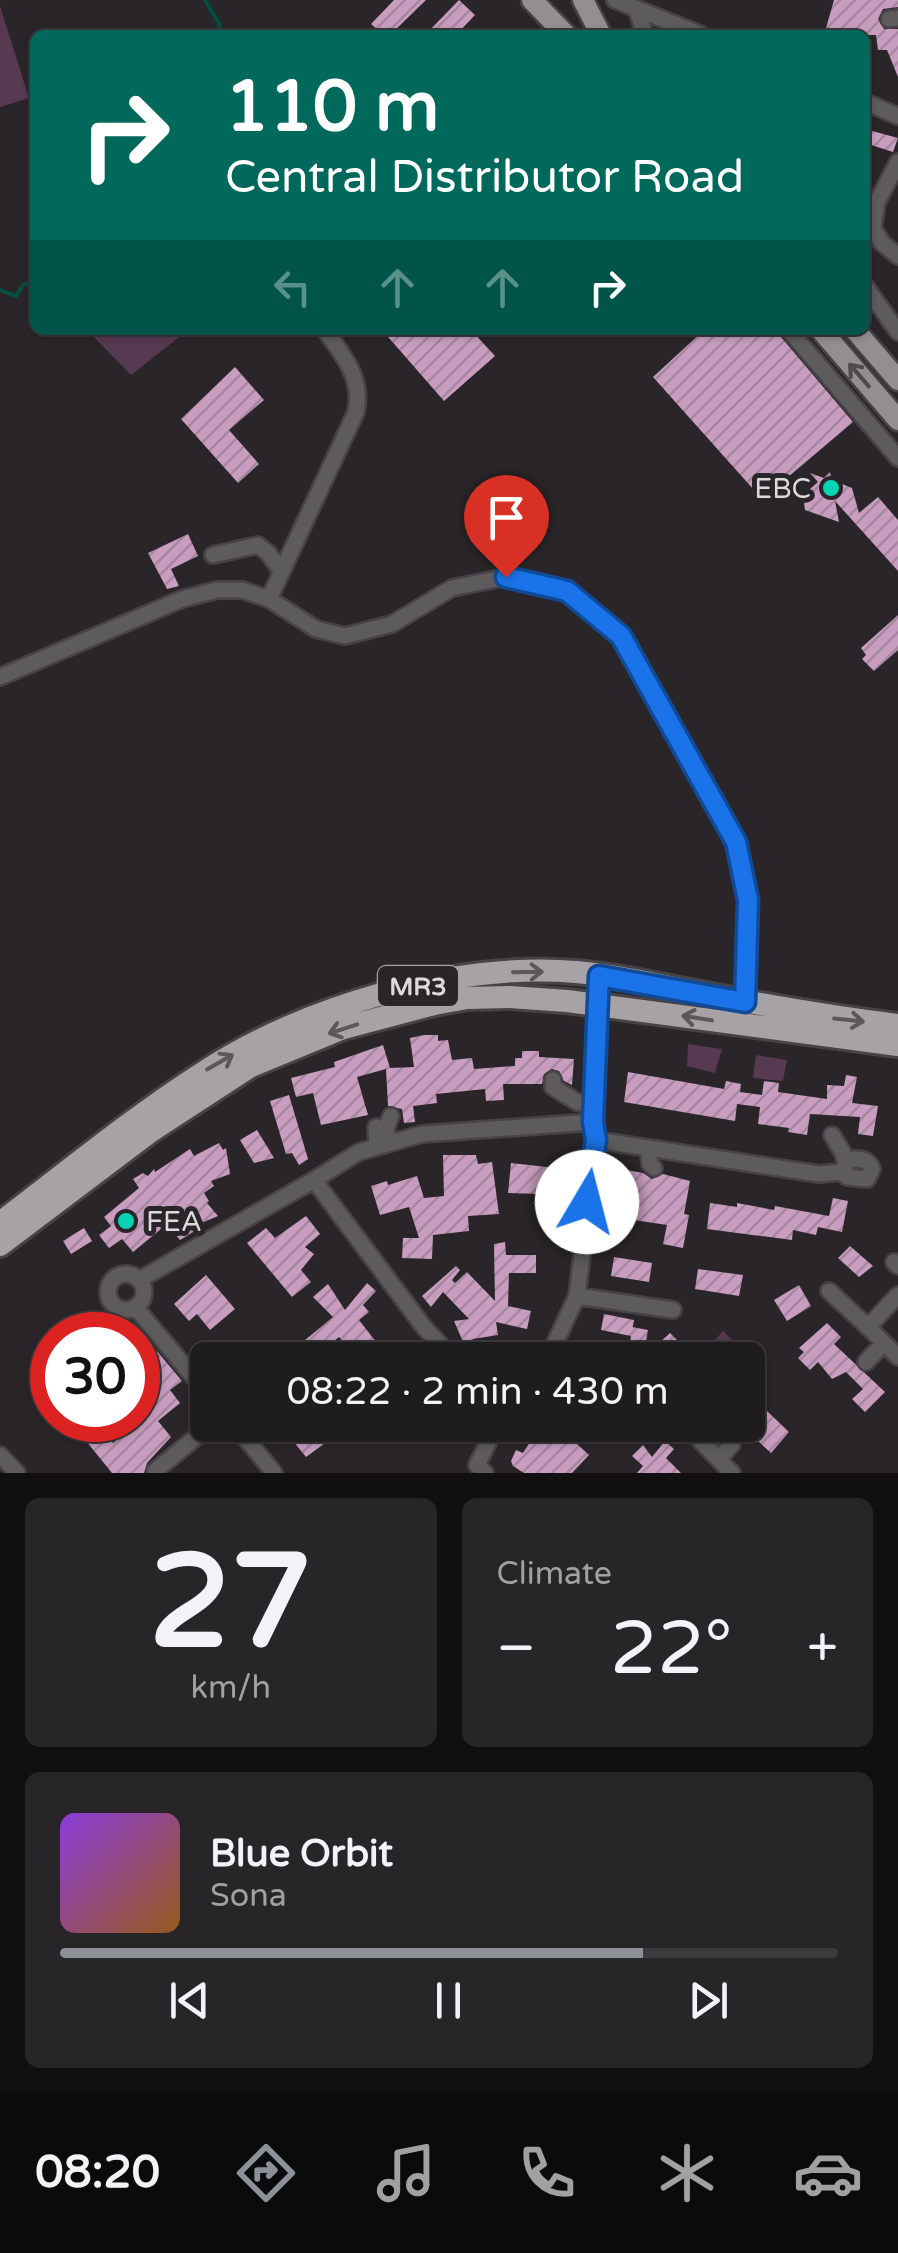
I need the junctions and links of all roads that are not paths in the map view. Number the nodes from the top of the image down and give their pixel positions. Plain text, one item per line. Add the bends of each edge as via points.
1 (532, 0) edge
2 (583, 0) edge
3 (615, 0) edge
4 (637, 11) junction
5 (561, 30) edge
6 (598, 30) edge
7 (643, 30) edge
8 (688, 30) edge
9 (870, 104) edge
10 (898, 116) edge
11 (898, 162) edge
12 (898, 256) edge
13 (870, 293) edge
14 (898, 332) edge
15 (329, 335) edge
16 (793, 335) edge
17 (824, 335) edge
18 (859, 335) edge
19 (898, 380) edge
20 (898, 420) edge
21 (898, 458) edge
22 (213, 555) dead end
23 (282, 572) junction
24 (269, 599) junction
25 (0, 676) edge
26 (599, 976) junction
27 (597, 1004) junction
28 (743, 1013) junction
29 (898, 1025) edge
30 (898, 1045) edge
31 (553, 1080) dead end
32 (594, 1104) junction
33 (391, 1116) dead end
34 (593, 1122) junction
35 (376, 1126) dead end
36 (832, 1135) dead end
37 (596, 1140) junction
38 (383, 1145) junction
39 (648, 1148) junction
40 (654, 1168) dead end
41 (314, 1180) junction
42 (0, 1223) edge
43 (0, 1245) edge
44 (139, 1280) junction
45 (829, 1291) dead end
46 (577, 1296) junction
47 (898, 1296) edge
48 (135, 1307) junction
49 (673, 1310) dead end
50 (868, 1327) junction
51 (438, 1342) edge
52 (555, 1342) edge
53 (884, 1343) junction
54 (898, 1357) edge
55 (866, 1362) dead end
56 (190, 1374) edge
57 (191, 1442) edge
58 (248, 1442) edge
59 (491, 1442) edge
60 (701, 1442) edge
61 (732, 1444) dead end
62 (0, 1455) edge
63 (727, 1469) edge
64 (477, 1470) edge
65 (155, 1472) edge
66 (17, 1473) edge
67 (274, 1473) edge

1 - 5 main road
2 - 6 main road
3 - 4 street
4 - 7 street
4 - 8 street
9 - 10 street
11 - 12 street via 877,202 873,228
13 - 14 street
15 - 23 street via 360,394
16 - 21 street
20 -> 17 main road
18 - 19 main road
22 - 23 street via 258,545
23 - 24 street
24 - 25 street via 217,590 182,600
24 - 28 street via 316,629 345,636 392,624 452,588 506,577 567,591 621,636 736,842 748,900
26 - 27 street
26 - 28 highway, MR3
42 -> 26 highway, MR3 via 200,1074 289,1027 440,981 522,972
28 -> 27 highway, MR3
27 - 32 street
27 -> 43 highway, MR3 via 466,998 294,1046 206,1094
28 -> 29 highway, MR3
28 - 30 highway, MR3
31 - 32 street via 564,1096
32 - 34 street
33 - 38 street
34 - 37 street
34 - 38 street via 422,1134
35 - 38 street
36 - 39 street via 844,1168 819,1174
37 - 39 street
37 - 46 street
38 - 41 street
39 - 40 street
41 - 44 street
41 - 51 street
44 - 48 street via 143,1298
44 - 48 street via 122,1274 109,1286 112,1304
45 - 50 street
46 - 49 street
46 - 52 street
47 - 50 street
48 - 56 street
50 - 53 street
53 - 54 street
53 - 55 street
57 - 65 street
58 - 67 street
59 - 64 street
60 - 63 street
61 - 63 street
62 - 66 street

